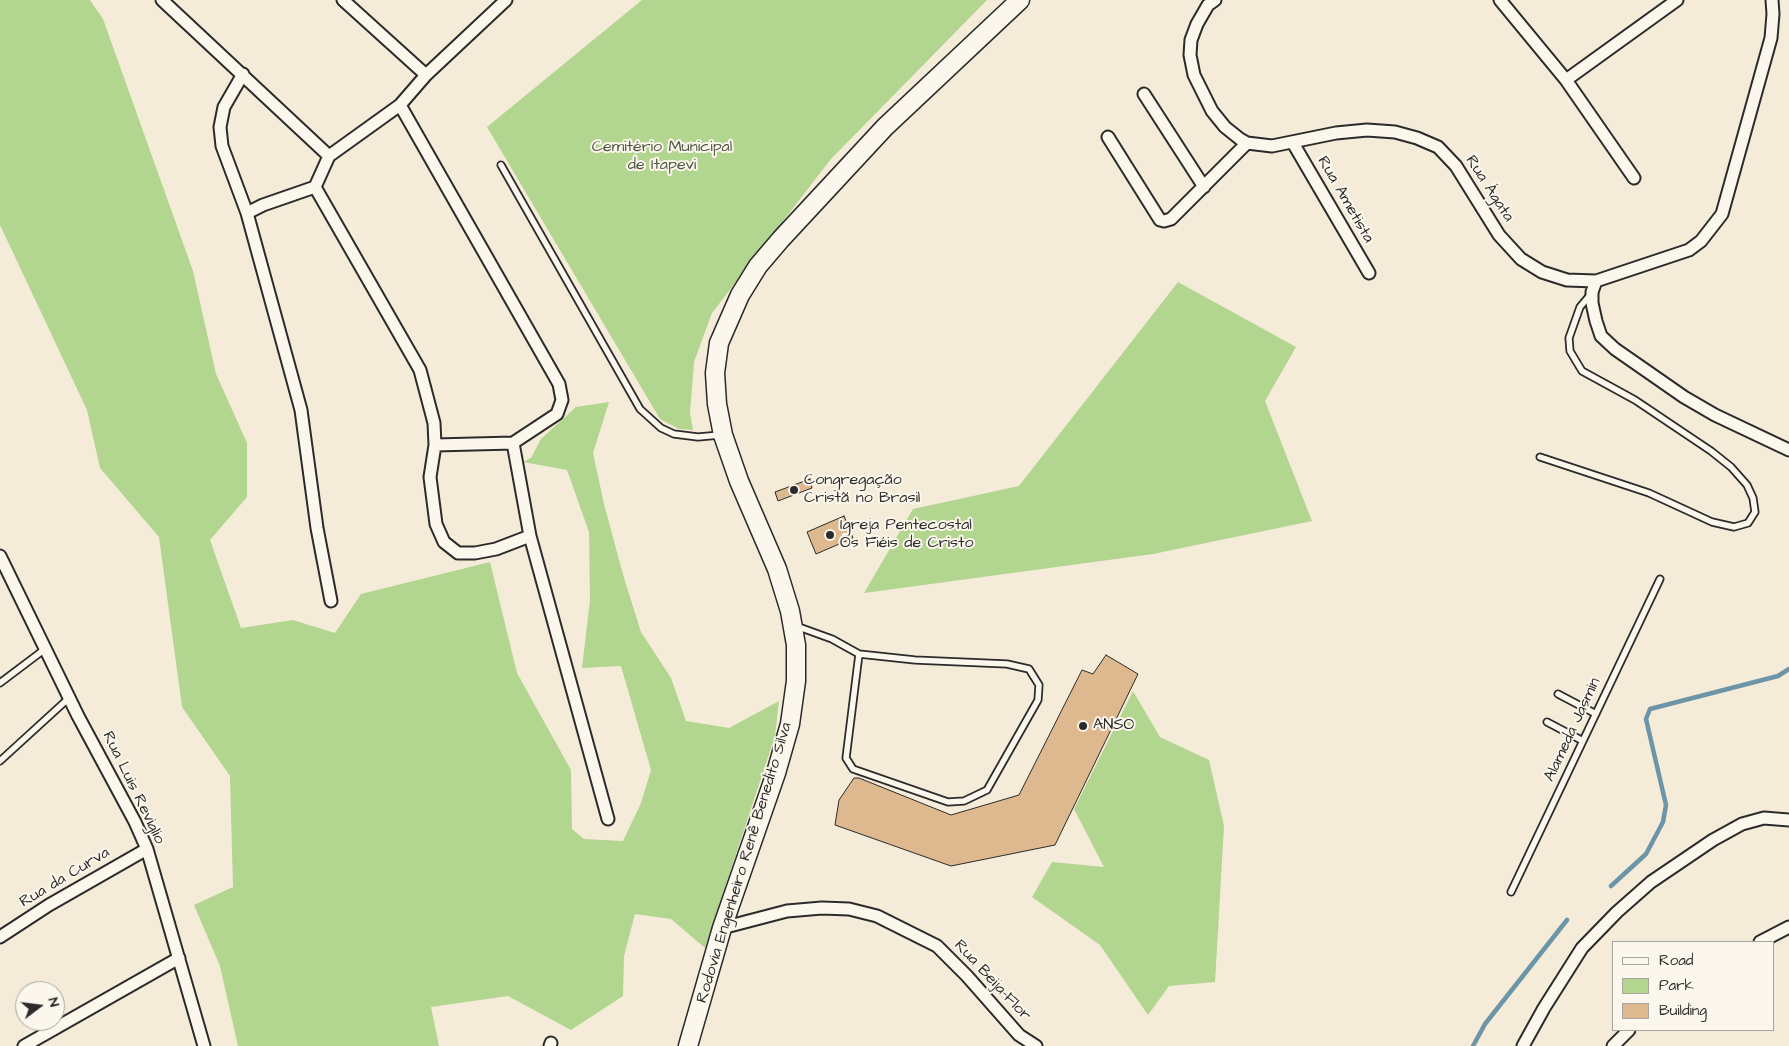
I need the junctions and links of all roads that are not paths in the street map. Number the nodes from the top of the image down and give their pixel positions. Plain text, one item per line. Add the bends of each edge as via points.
1 (162, 0) edge
2 (343, 0) edge
3 (506, 0) edge
4 (1020, 0) edge
5 (1215, 0) edge
6 (1500, 0) edge
7 (1677, 0) edge
8 (1772, 0) edge
9 (243, 74) junction
10 (426, 75) junction
11 (1566, 80) junction
12 (1144, 94) dead end
13 (400, 105) junction
14 (1108, 137) dead end
15 (1247, 143) junction
16 (1293, 143) junction
17 (329, 156) junction
18 (501, 165) dead end
19 (1634, 178) dead end
20 (1204, 187) junction
21 (315, 188) junction
22 (247, 213) junction
23 (1369, 273) dead end
24 (1594, 287) junction
25 (724, 435) junction
26 (513, 443) junction
27 (435, 446) junction
28 (1789, 450) edge
29 (1540, 457) dead end
30 (530, 536) junction
31 (0, 556) edge
32 (1660, 578) dead end
33 (331, 601) dead end
34 (792, 624) junction
35 (45, 649) junction
36 (860, 654) junction
37 (0, 684) edge
38 (1558, 694) dead end
39 (69, 698) junction
40 (1596, 714) junction
41 (1547, 722) dead end
42 (1583, 742) junction
43 (0, 761) edge
44 (608, 819) dead end
45 (1789, 820) edge
46 (146, 849) junction
47 (1512, 892) dead end
48 (1789, 927) edge
49 (722, 928) junction
50 (0, 937) edge
51 (1762, 941) edge
52 (179, 958) junction
53 (1628, 1031) edge
54 (24, 1046) edge
55 (204, 1046) edge
56 (688, 1046) edge
57 (1036, 1046) edge
58 (1524, 1046) edge
59 (1613, 1046) edge

1 - 9 street
2 - 10 street
3 - 10 street
4 - 25 main road, Rodovia Engenheiro Renê Benedito Silva via 885,127 758,266 740,295 719,343 715,373
5 - 15 street via 1197,24 1191,40 1194,75 1212,111
6 - 11 street
7 - 11 street
8 - 24 street via 1771,38 1722,214 1689,250
9 - 17 street
9 - 22 street via 224,107 220,126 222,146
10 - 13 street
11 - 19 street
12 - 20 street
13 - 17 street
13 - 26 street via 559,384 562,400 557,414
14 - 20 street via 1160,220 1171,219
15 - 16 street, Rua Ágata via 1272,146
15 - 20 street
16 - 23 street, Rua Ametista
16 - 24 street, Rua Ágata via 1367,130 1395,132 1438,147 1456,166 1499,235 1521,259 1542,272
17 - 21 street
18 - 25 lane via 640,409 661,428 674,434 698,437
21 - 22 street
21 - 27 street via 420,370 434,423
22 - 33 street via 301,410
24 - 28 street via 1594,312 1601,336 1615,349 1715,415
24 - 29 lane via 1580,307 1569,338 1570,350 1582,371 1634,400 1718,456 1747,485 1753,498 1754,512 1748,523 1734,527 1712,522 1649,493
25 - 34 main road, Rodovia Engenheiro Renê Benedito Silva via 739,481 776,569
26 - 27 street
26 - 30 street
27 - 30 street via 430,477 432,503 444,542 458,552 475,553
30 - 44 street
31 - 35 street, Rua Luis Reviglio
32 - 40 lane, Alameda Jasmin
34 - 36 lane
34 - 49 main road, Rodovia Engenheiro Renê Benedito Silva via 796,645 796,681 790,724
35 - 37 lane
35 - 39 street, Rua Luis Reviglio
36 - 36 lane via 1008,664 1029,670 1039,685 1038,700 988,790 964,801 948,802 853,768 846,758
38 - 40 lane
39 - 43 lane
39 - 46 street, Rua Luis Reviglio via 111,774
40 - 42 lane, Alameda Jasmin
41 - 42 lane
42 - 47 lane, Alameda Jasmin
45 - 58 street via 1764,818 1742,824 1651,882 1582,948
46 - 50 street, Rua da Curva
46 - 52 street, Rua Luis Reviglio
48 - 51 street
49 - 56 main road, Rodovia Engenheiro Renê Benedito Silva
49 - 57 street, Rua Beija-Flor via 787,911 822,908 849,909 877,916 937,946 1019,1035
52 - 54 street
52 - 55 street, Rua Luis Reviglio
53 - 59 street

